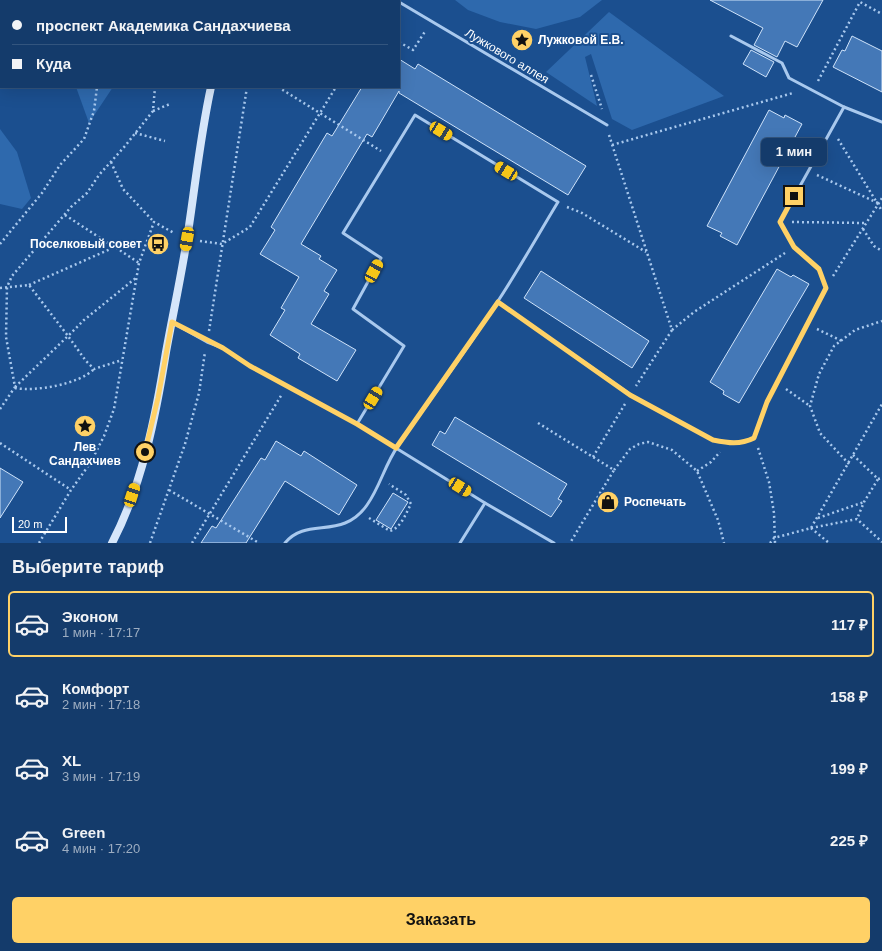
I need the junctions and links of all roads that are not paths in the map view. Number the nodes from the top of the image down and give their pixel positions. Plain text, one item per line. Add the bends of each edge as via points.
1 (400, 3) edge
2 (731, 36) dead end
3 (211, 88) edge
4 (844, 106) junction
5 (882, 122) edge
6 (607, 125) road end
7 (498, 302) junction
8 (172, 322) junction
9 (357, 424) junction
10 (396, 448) junction
11 (485, 503) junction
12 (112, 543) edge
13 (285, 543) edge
14 (460, 543) edge
15 (554, 543) edge

1 - 6 lane, Лужкового аллея
2 - 4 lane via 782,64 789,78
3 - 8 main road via 203,122 187,239
4 - 5 lane
4 - 7 lane via 780,222 794,247 819,269 826,288 767,402 754,438 747,442 728,444 702,435 630,395
7 - 9 lane via 558,202 415,116 343,233 380,258 353,309 404,346
7 - 10 lane
8 - 9 lane
8 - 12 main road via 158,398 141,465 122,524
9 - 10 lane
10 - 11 lane
10 - 13 lane via 367,506 352,521 341,526 312,528
11 - 14 lane
11 - 15 lane

